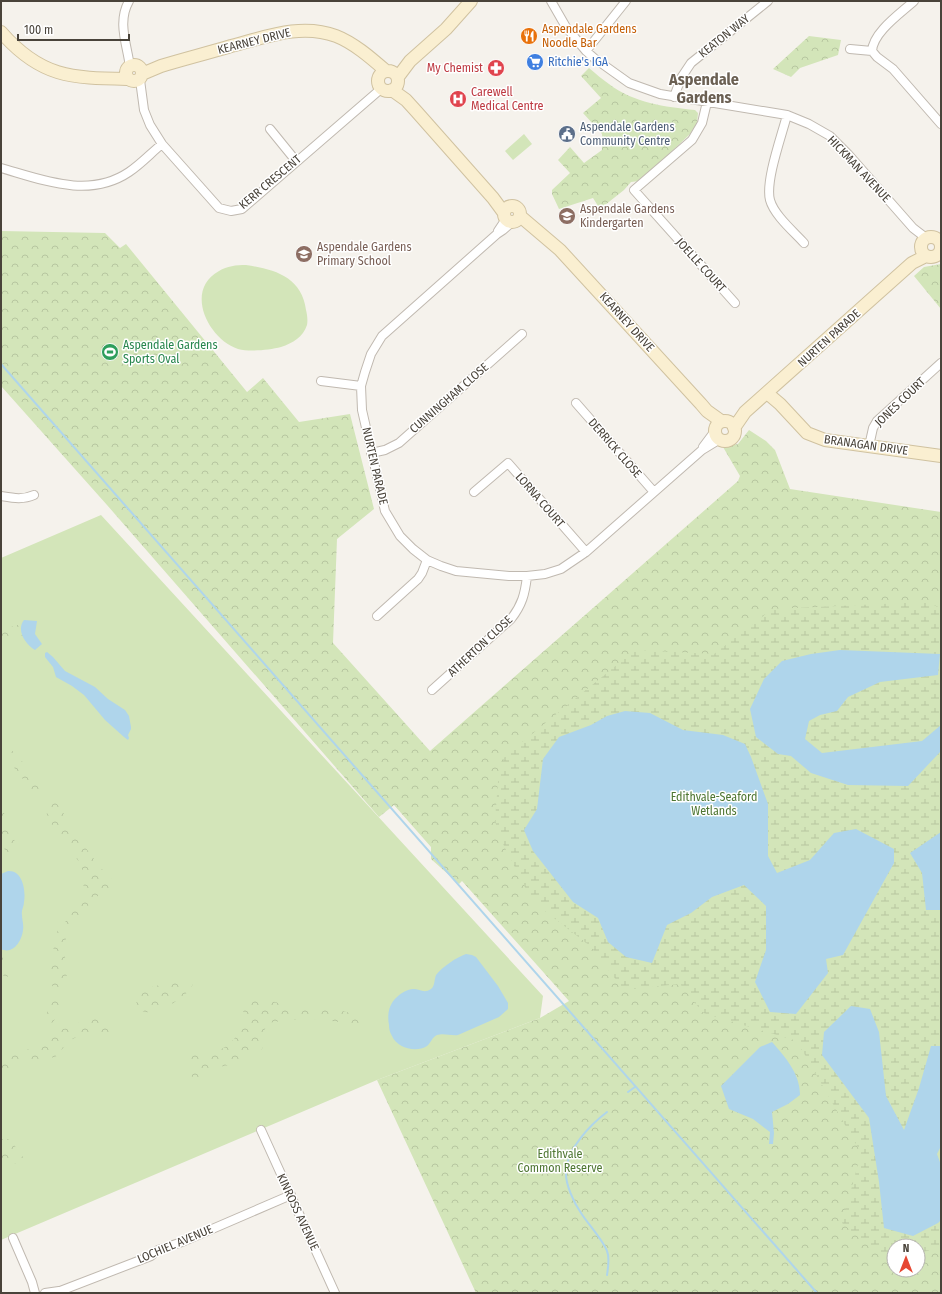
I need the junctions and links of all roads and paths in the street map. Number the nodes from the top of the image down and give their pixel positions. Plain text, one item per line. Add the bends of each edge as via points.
1 (129, 1) edge
2 (471, 1) edge
3 (551, 1) edge
4 (626, 1) edge
5 (768, 1) edge
6 (914, 1) edge
7 (1, 32) edge
8 (850, 49) dead end
9 (586, 50) junction
10 (872, 51) junction
11 (135, 73) junction
12 (388, 80) junction
13 (674, 97) junction
14 (707, 102) junction
15 (787, 115) junction
16 (941, 124) edge
17 (270, 129) dead end
18 (162, 144) junction
19 (296, 161) junction
20 (1, 168) edge
21 (511, 216) junction
22 (804, 243) dead end
23 (931, 243) edge
24 (735, 303) dead end
25 (522, 334) dead end
26 (941, 363) edge
27 (321, 380) dead end
28 (361, 386) junction
29 (769, 391) junction
30 (576, 403) dead end
31 (722, 428) junction
32 (869, 446) junction
33 (371, 453) junction
34 (941, 456) edge
35 (474, 492) dead end
36 (654, 492) junction
37 (34, 495) dead end
38 (1, 496) edge
39 (586, 552) junction
40 (427, 560) junction
41 (527, 576) junction
42 (377, 616) dead end
43 (432, 690) dead end
44 (261, 1130) dead end
45 (291, 1195) junction
46 (13, 1238) dead end
47 (57, 1292) edge
48 (40, 1293) edge
49 (336, 1293) edge

1 - 11 street, KERR CRESCENT via 123,15 123,23
2 - 12 street via 446,30
3 - 9 street, HICKMAN AVENUE via 566,27
4 - 9 street
5 - 13 street, KEATON WAY via 691,63 681,78
6 - 10 street via 882,31
7 - 11 street, KEARNEY DRIVE via 30,59 46,68 79,77 108,79
8 - 10 street
9 - 13 street, HICKMAN AVENUE via 629,83
10 - 16 street via 896,72
11 - 12 street, KEARNEY DRIVE via 277,33 314,30 345,40 366,55
11 - 18 street, KERR CRESCENT via 150,125
12 - 19 street, KERR CRESCENT
12 - 21 street, KEARNEY DRIVE
13 - 14 street, HICKMAN AVENUE
14 - 15 street, HICKMAN AVENUE
14 - 24 street, JOELLE COURT via 702,123 692,140 634,190
15 - 22 street via 769,182 770,200 780,217
15 - 23 street, HICKMAN AVENUE via 830,136 913,228
17 - 19 street
18 - 19 street, KERR CRESCENT via 219,208 231,211 242,209
18 - 20 street via 127,173 92,186 54,183
21 - 28 street, NURTEN PARADE via 503,230 382,336 371,354
21 - 31 street, KEARNEY DRIVE via 544,236 560,250
23 - 29 street, NURTEN PARADE
25 - 33 street, CUNNINGHAM CLOSE via 399,443
26 - 32 street, JONES COURT via 877,421
27 - 28 street
28 - 33 street, NURTEN PARADE via 362,410
29 - 31 street, NURTEN PARADE
29 - 32 street, BRANAGAN DRIVE via 807,433 825,440
30 - 36 street, DERRICK CLOSE
31 - 36 street, NURTEN PARADE via 702,450
32 - 34 street, BRANAGAN DRIVE
33 - 40 street, NURTEN PARADE via 385,511 400,536
35 - 39 street, LORNA COURT via 508,463
36 - 39 street, NURTEN PARADE
37 - 38 street via 26,498
39 - 41 street, NURTEN PARADE via 561,569
40 - 41 street, NURTEN PARADE via 456,571
40 - 42 street via 418,579
41 - 43 street, ATHERTON CLOSE via 519,609 511,619
44 - 45 street, KINROSS AVENUE
45 - 47 street, LOCHIEL AVENUE via 158,1250 151,1256
45 - 49 street, KINROSS AVENUE
46 - 48 street via 32,1282
47 - 48 street, LOCHIEL AVENUE

